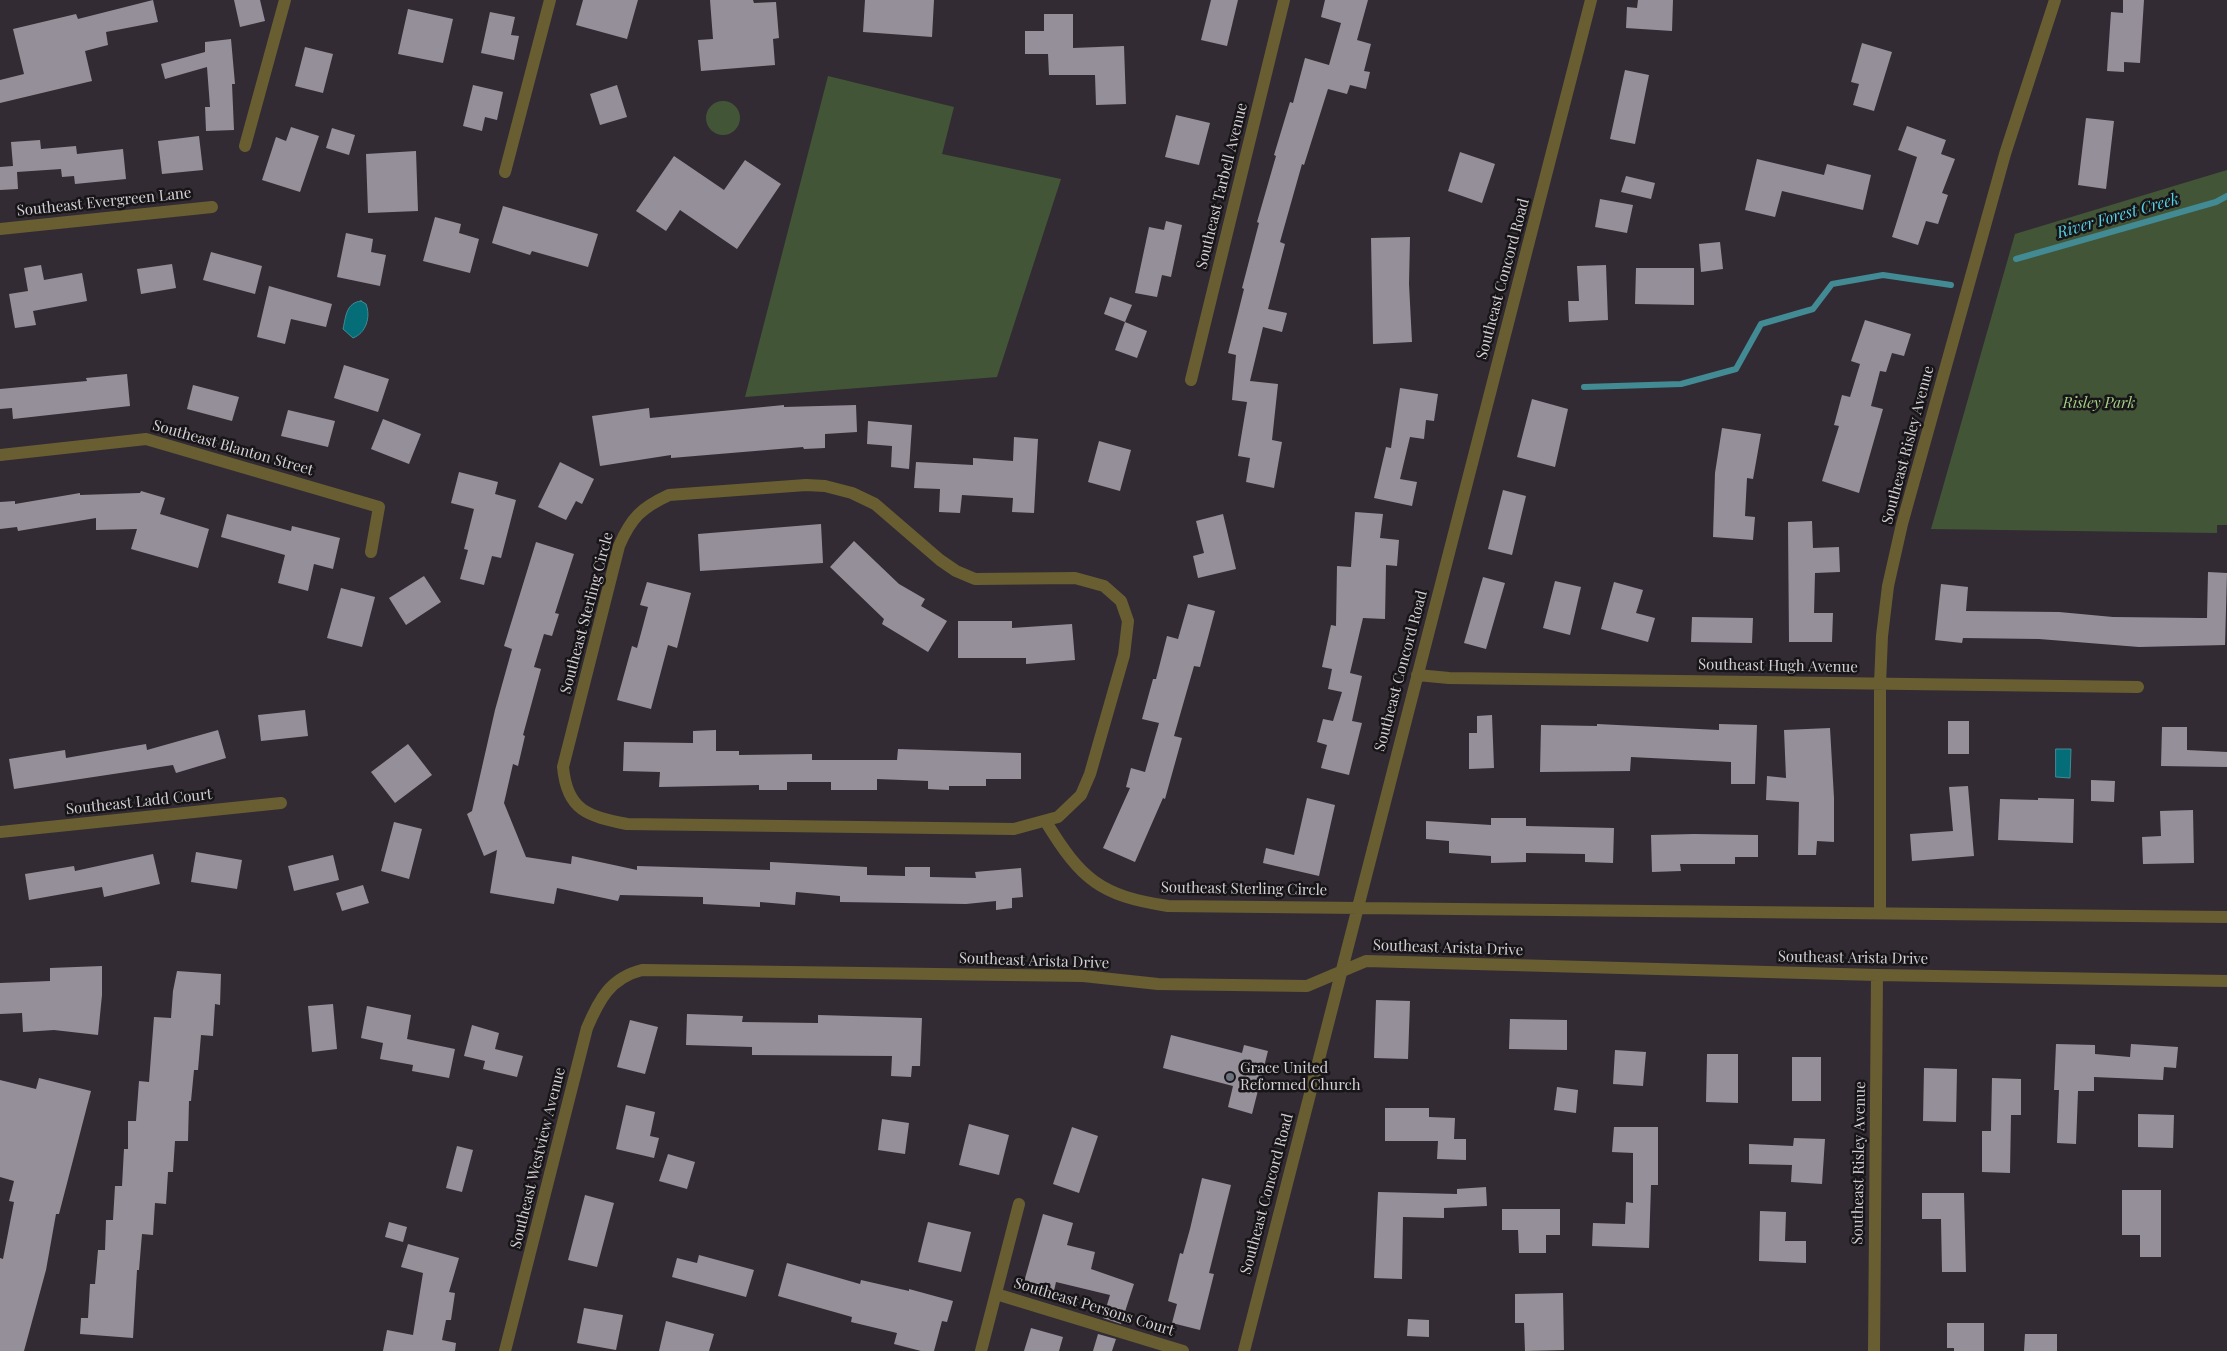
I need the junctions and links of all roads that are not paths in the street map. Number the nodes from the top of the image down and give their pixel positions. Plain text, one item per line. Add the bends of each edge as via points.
1 (285, 0) edge
2 (550, 0) edge
3 (1284, 0) edge
4 (1591, 0) edge
5 (2055, 0) edge
6 (245, 146) dead end
7 (506, 172) dead end
8 (212, 207) dead end
9 (0, 229) edge
10 (1191, 380) dead end
11 (0, 455) edge
12 (371, 552) dead end
13 (1417, 675) junction
14 (1880, 684) junction
15 (2138, 688) dead end
16 (282, 803) dead end
17 (1046, 822) junction
18 (0, 832) edge
19 (1357, 908) junction
20 (1880, 912) junction
21 (2227, 917) edge
22 (1342, 972) junction
23 (1877, 975) junction
24 (616, 981) joint
25 (2227, 981) edge
26 (1019, 1204) dead end
27 (996, 1294) junction
28 (505, 1351) edge
29 (981, 1351) edge
30 (1183, 1351) edge
31 (1244, 1351) edge
32 (1874, 1351) edge

1 - 6 street
2 - 7 street
3 - 10 street, Southeast Tarbell Avenue
4 - 13 street, Southeast Concord Road
5 - 14 street, Southeast Risley Avenue via 2006,154 1902,524 1888,586
8 - 9 street, Southeast Evergreen Lane
11 - 12 street, Southeast Blanton Street via 146,439 379,507
13 - 14 street, Southeast Hugh Avenue
13 - 19 street, Southeast Concord Road
14 - 15 street, Southeast Hugh Avenue
14 - 20 street, Southeast Risley Avenue
16 - 18 street, Southeast Ladd Court
17 - 17 street, Southeast Sterling Circle via 1014,829 627,824 605,820 573,802 565,785 563,767 619,546 627,526 652,503 669,496 825,486 852,493 875,504 940,560 975,580 1075,578 1104,586 1121,601 1128,621 1124,655 1081,795 1058,817
17 - 19 street, Southeast Sterling Circle via 1066,855 1086,877 1116,894 1135,900 1168,906
19 - 20 street
19 - 22 street, Southeast Concord Road
20 - 21 street
22 - 23 street, Southeast Arista Drive via 1366,961
22 - 24 street, Southeast Arista Drive via 1307,986 1158,984 1083,976 642,970
22 - 31 street, Southeast Concord Road
23 - 25 street, Southeast Arista Drive
23 - 32 street, Southeast Risley Avenue
24 - 28 street, Southeast Westview Avenue via 601,998 587,1028
26 - 27 street, Southeast Persons Court
27 - 29 street, Southeast Persons Court
27 - 30 street, Southeast Persons Court

